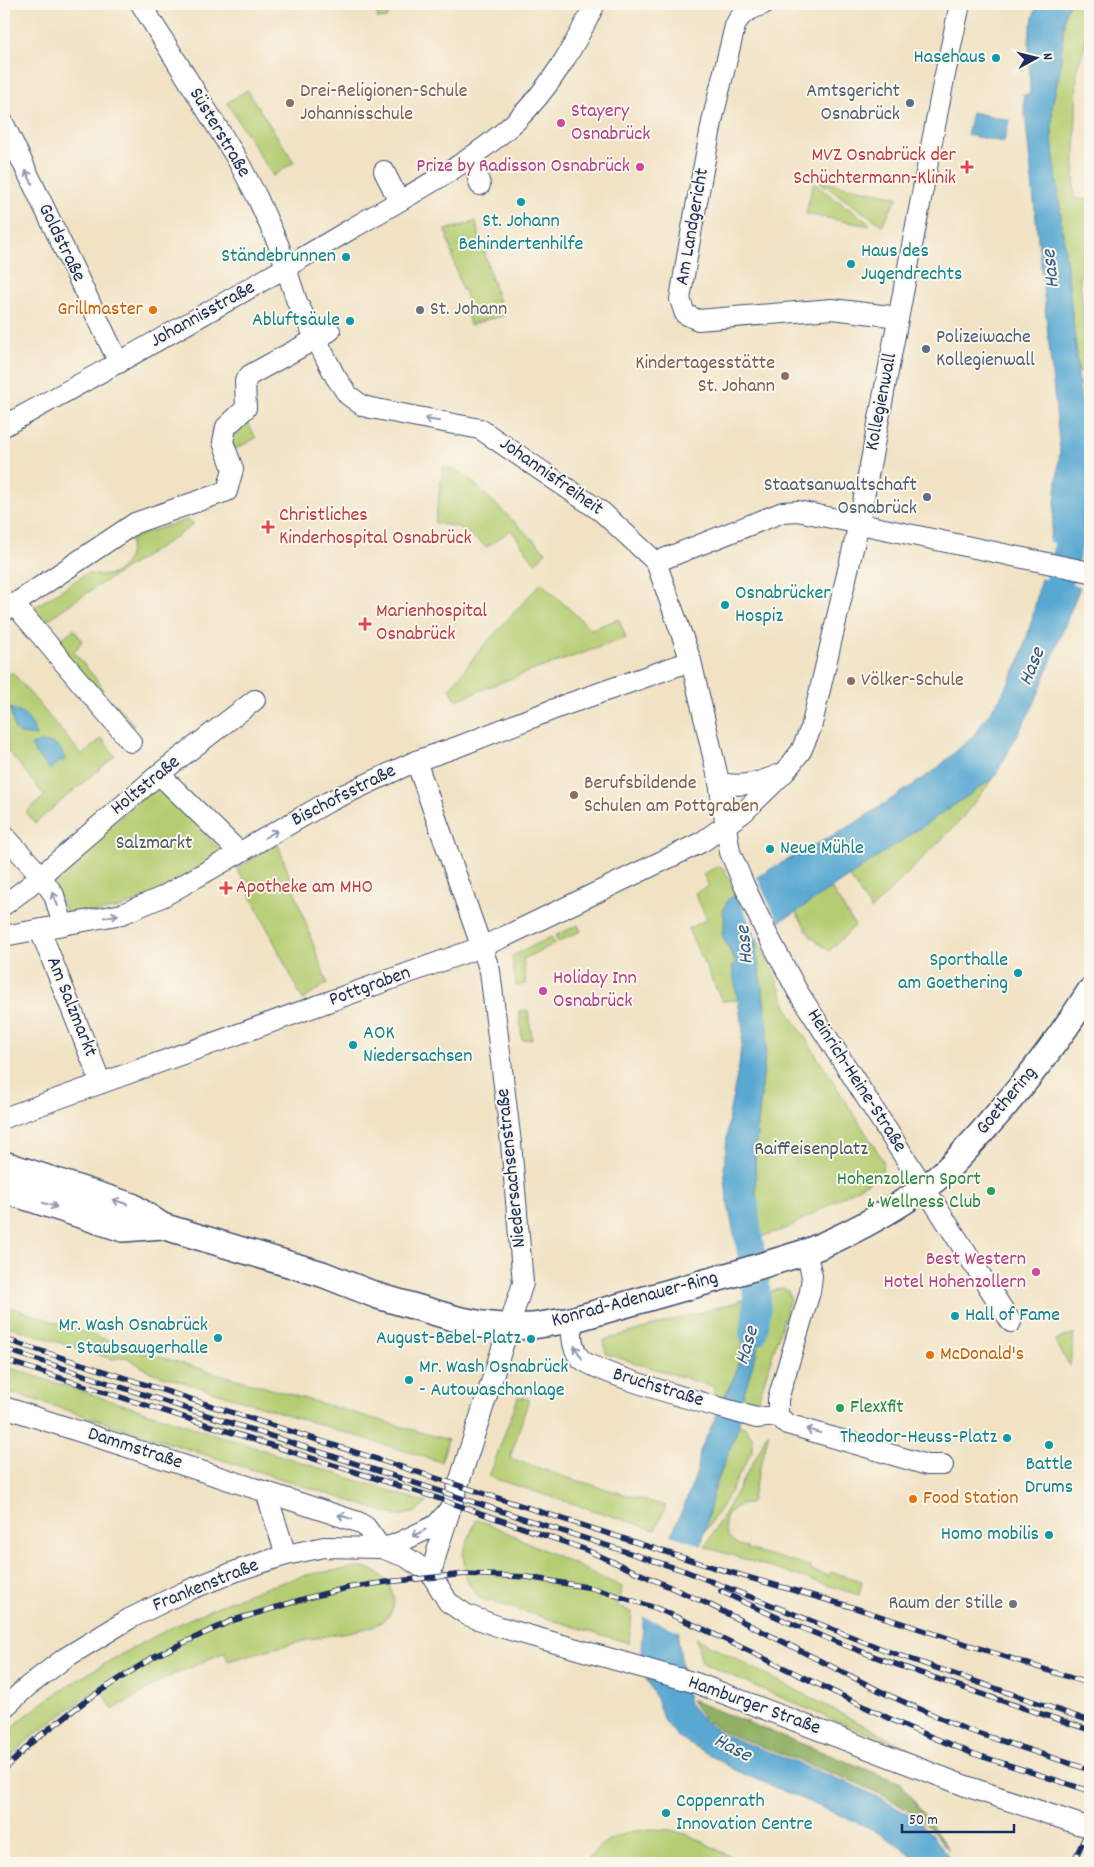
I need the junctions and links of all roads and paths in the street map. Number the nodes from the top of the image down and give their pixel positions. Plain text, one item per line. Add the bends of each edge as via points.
1 (141, 4) edge
2 (595, 4) edge
3 (764, 4) edge
4 (960, 4) edge
5 (4, 124) edge
6 (472, 157) junction
7 (384, 171) dead end
8 (480, 185) dead end
9 (399, 200) junction
10 (286, 269) junction
11 (898, 317) junction
12 (323, 335) junction
13 (119, 362) junction
14 (4, 426) edge
15 (858, 523) junction
16 (656, 562) junction
17 (1088, 571) edge
18 (9, 607) edge
19 (691, 661) junction
20 (255, 700) dead end
21 (131, 742) dead end
22 (416, 761) junction
23 (785, 772) junction
24 (159, 774) junction
25 (719, 782) junction
26 (725, 827) junction
27 (4, 835) edge
28 (239, 852) junction
29 (40, 876) junction
30 (4, 905) edge
31 (63, 925) junction
32 (40, 930) junction
33 (4, 936) edge
34 (481, 947) junction
35 (1087, 999) edge
36 (102, 1083) junction
37 (4, 1118) edge
38 (4, 1164) edge
39 (924, 1188) junction
40 (4, 1190) edge
41 (162, 1226) junction
42 (806, 1252) junction
43 (571, 1320) junction
44 (1011, 1322) dead end
45 (510, 1327) junction
46 (4, 1408) edge
47 (783, 1420) junction
48 (935, 1465) dead end
49 (266, 1492) junction
50 (450, 1508) junction
51 (380, 1548) junction
52 (286, 1555) junction
53 (431, 1574) junction
54 (4, 1708) edge
55 (1084, 1825) edge

1 - 10 street, Süsterstraße via 237,159 257,197
2 - 6 street, Johannisstraße via 575,45 551,81 516,120
3 - 11 street, Am Landgericht via 738,18 735,26 712,117 692,228 680,299 684,314 698,320 832,309
4 - 11 street, Kollegienwall
13 -> 5 street, Goldstraße
6 - 8 street
6 - 9 street, Johannisstraße
7 - 9 street
9 - 10 street, Johannisstraße
10 - 12 street, Johannisfreiheit via 297,302
10 - 13 street, Johannisstraße
11 - 15 street, Kollegienwall
16 -> 12 street, Johannisfreiheit via 602,512 480,429 364,406 344,391
12 - 18 street via 250,375 245,381 246,408 226,427 223,442 233,469 227,491 135,523
13 - 14 street, Johannisstraße
15 - 16 street via 798,511 783,512
15 - 17 street
15 - 23 street, Kollegienwall via 811,728 801,751
16 - 19 street, Johannisfreiheit
18 - 21 street
19 - 22 street, Bischofsstraße
19 - 25 street, Johannisfreiheit
20 - 24 street, Holtstraße
28 -> 22 street, Bischofsstraße via 328,802
22 - 34 street, Niedersachsenstraße
23 - 25 street via 738,786
23 - 26 street, Kollegienwall
24 - 28 street
24 - 29 street, Holtstraße
25 - 26 street, Johannisfreiheit
26 - 34 street, Pottgraben via 702,842
26 - 39 street, Heinrich-Heine-Straße via 730,852 744,885 798,992
27 - 29 street
31 -> 28 street, Bischofsstraße via 122,914 162,897
29 - 30 street, Holtstraße
31 -> 29 street, Am Salzmarkt via 54,896
31 - 32 street, Bischofsstraße
32 - 33 street, Bischofsstraße
32 - 36 street, Am Salzmarkt
34 - 36 street, Pottgraben
34 - 45 street, Niedersachsenstraße via 490,971 511,1143 523,1283
35 - 39 main road, Goethering via 994,1118 962,1154
36 - 37 street, Pottgraben
41 -> 38 main road, Konrad-Adenauer-Ring via 132,1206
39 - 42 main road, Konrad-Adenauer-Ring via 867,1223
39 - 44 street, Heinrich-Heine-Straße
40 -> 41 main road, Konrad-Adenauer-Ring via 123,1229
41 - 45 main road, Konrad-Adenauer-Ring via 457,1319
42 - 43 main road, Konrad-Adenauer-Ring
42 - 47 street via 812,1276 810,1292 778,1399
43 - 45 main road, Konrad-Adenauer-Ring
47 -> 43 street, Bruchstraße via 756,1418 605,1372 579,1358 573,1343
45 - 50 street, Niedersachsenstraße
46 - 49 street, Dammstraße
48 -> 47 street, Bruchstraße
51 -> 49 street, Dammstraße via 366,1527 358,1522
49 - 52 street
50 -> 51 street via 436,1524 394,1545
50 - 53 street, Niedersachsenstraße
51 - 52 street, Frankenstraße via 324,1547
51 - 53 street, Frankenstraße via 406,1557
52 - 54 street, Frankenstraße via 188,1590 129,1619 65,1658
53 - 55 street, Hamburger Straße via 448,1602 467,1615 696,1683 963,1785

